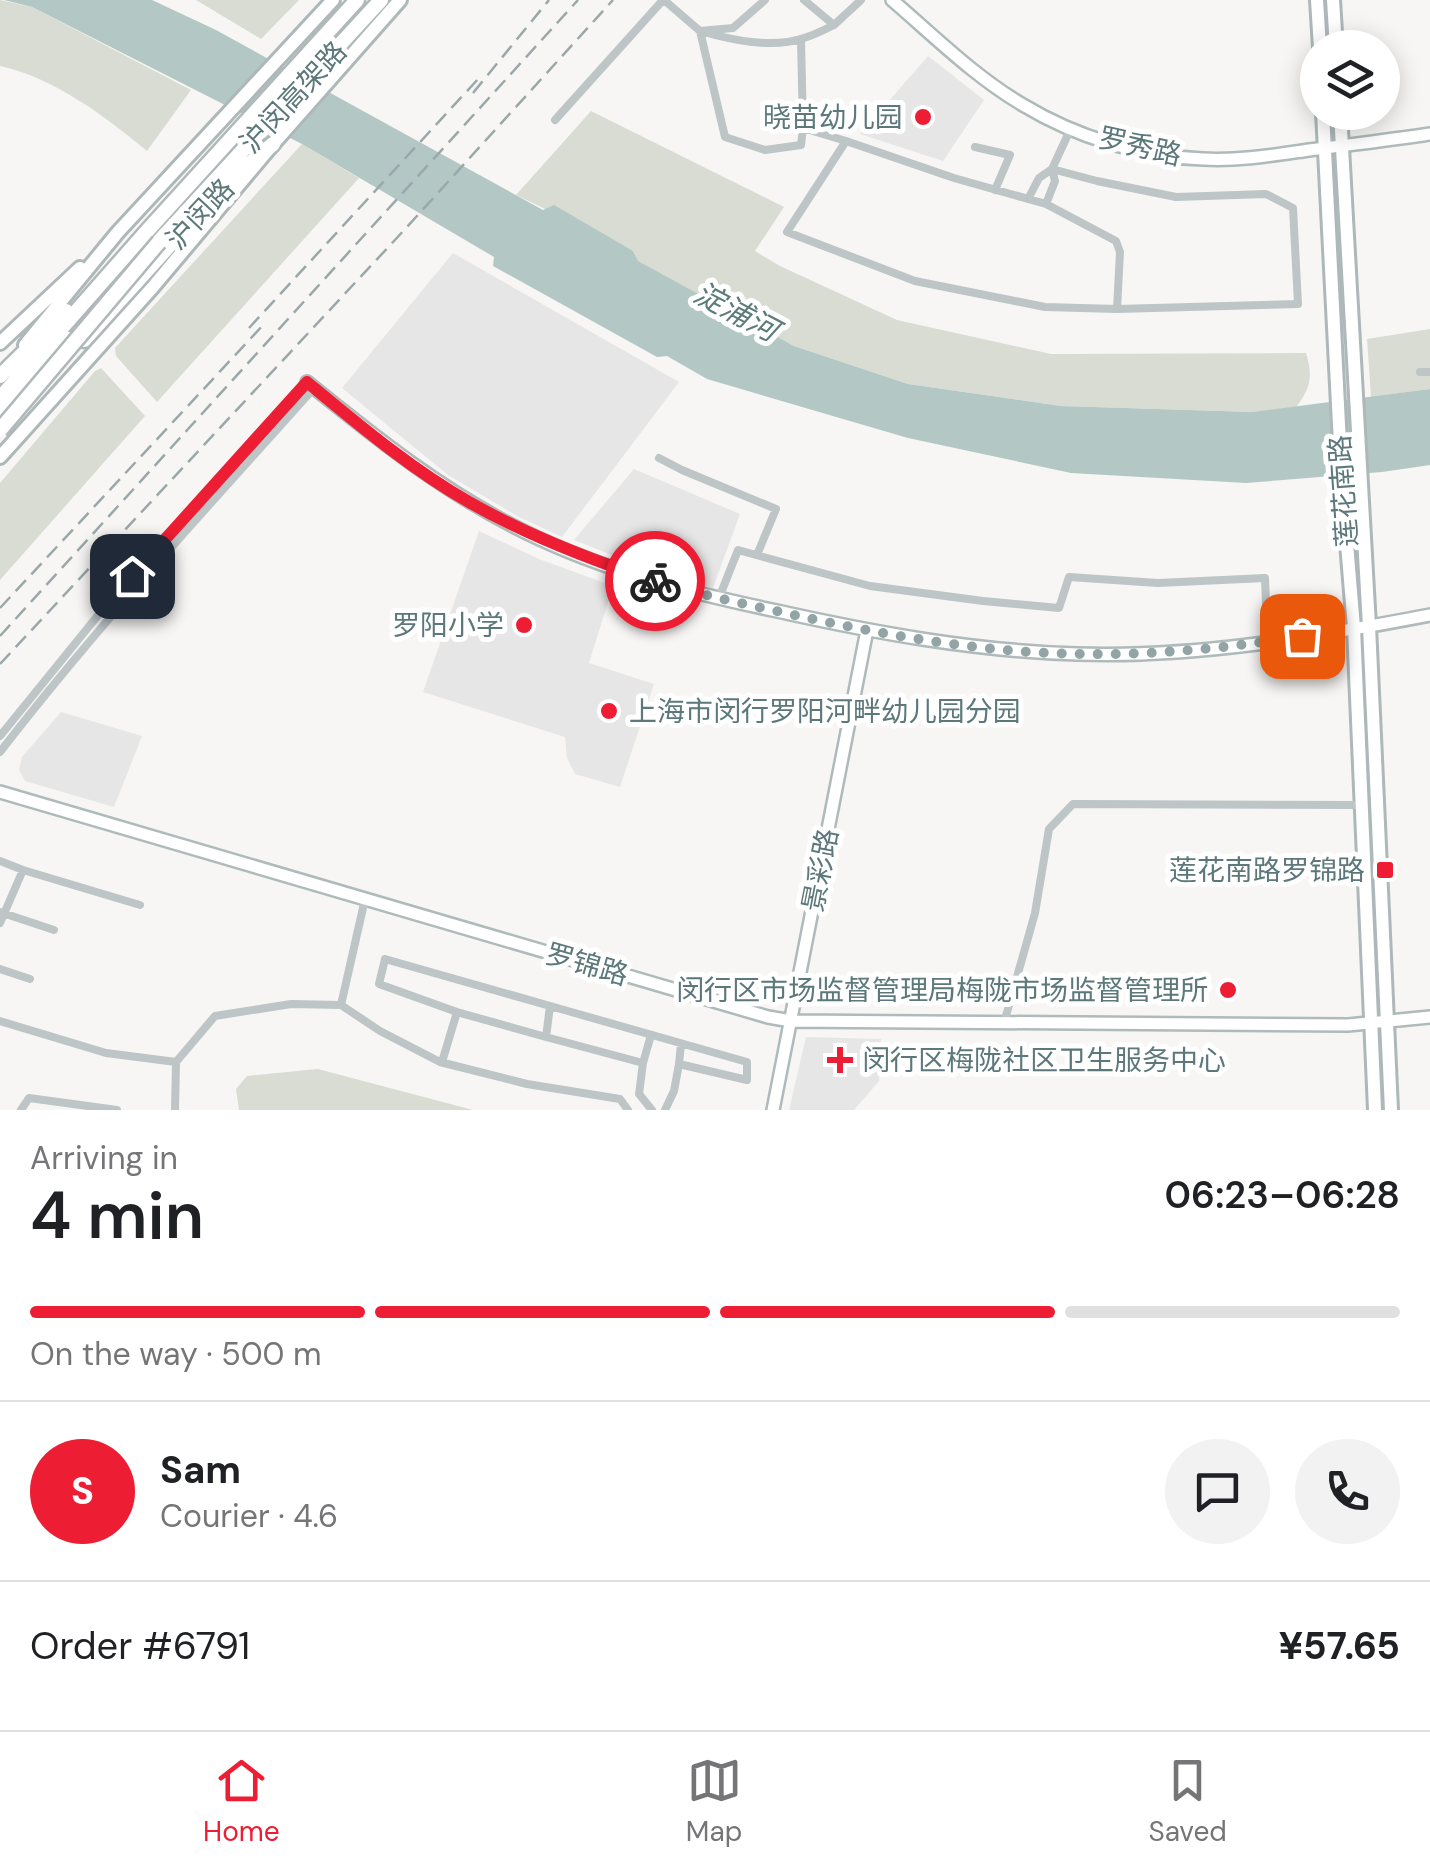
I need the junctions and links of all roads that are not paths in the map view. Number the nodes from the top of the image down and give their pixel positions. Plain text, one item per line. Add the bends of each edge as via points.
1 (333, 0) edge
2 (357, 0) edge
3 (381, 0) edge
4 (400, 0) edge
5 (664, 0) edge
6 (764, 0) edge
7 (804, 0) edge
8 (861, 0) edge
9 (892, 0) edge
10 (1318, 0) edge
11 (1333, 0) edge
12 (834, 25) junction
13 (1319, 30) edge
14 (1335, 30) edge
15 (700, 31) junction
16 (801, 40) junction
17 (555, 120) dead end
18 (803, 128) junction
19 (1071, 128) junction
20 (1324, 130) edge
21 (1341, 130) edge
22 (1430, 134) edge
23 (846, 141) junction
24 (273, 144) junction
25 (1342, 146) junction
26 (975, 147) dead end
27 (1325, 148) junction
28 (1052, 168) junction
29 (995, 190) junction
30 (1028, 199) junction
31 (1046, 204) junction
32 (118, 232) junction
33 (154, 236) junction
34 (1117, 309) junction
35 (0, 344) edge
36 (1420, 372) dead end
37 (1430, 372) edge
38 (0, 375) edge
39 (311, 385) joint
40 (0, 398) edge
41 (0, 414) edge
42 (0, 429) edge
43 (2, 450) edge
44 (659, 458) dead end
45 (210, 497) junction
46 (757, 555) junction
47 (719, 598) junction
48 (1430, 615) edge
49 (1369, 626) junction
50 (1354, 628) junction
51 (1268, 629) dead end
52 (867, 630) junction
53 (0, 736) edge
54 (0, 752) edge
55 (0, 792) edge
56 (1361, 806) junction
57 (0, 861) edge
58 (23, 870) junction
59 (366, 899) junction
60 (140, 906) dead end
61 (1, 916) edge
62 (54, 930) dead end
63 (0, 969) edge
64 (30, 978) dead end
65 (341, 1005) junction
66 (550, 1006) junction
67 (457, 1012) junction
68 (1430, 1017) edge
69 (0, 1021) edge
70 (790, 1021) junction
71 (1386, 1022) junction
72 (1004, 1024) junction
73 (1371, 1024) junction
74 (651, 1035) junction
75 (546, 1037) junction
76 (682, 1044) junction
77 (176, 1062) junction
78 (442, 1062) junction
79 (642, 1063) junction
80 (679, 1064) junction
81 (20, 1110) edge
82 (117, 1110) edge
83 (175, 1110) edge
84 (628, 1110) edge
85 (652, 1110) edge
86 (665, 1110) edge
87 (773, 1110) edge
88 (1375, 1110) edge
89 (1391, 1110) edge

1 - 32 main road, 沪闵路
2 - 33 highway, 沪闵高架路
3 - 33 highway, 沪闵高架路
4 - 24 main road, 沪闵路
5 - 15 street
5 - 17 street
6 - 15 street via 733,28
7 - 12 street
8 - 12 street
9 - 19 street, 罗秀路 via 990,84
10 - 13 main road
11 - 14 main road
12 - 16 street
15 - 16 street via 763,43
15 - 18 street via 725,137 766,150 800,146
16 - 18 street
18 - 23 street
19 - 27 street, 罗秀路 via 1135,150 1201,159
19 - 28 street
20 - 27 main road, 莲花南路
21 - 25 main road, 莲花南路
22 - 25 street, 罗秀路
23 - 29 street
23 - 34 street via 787,232 915,281 1045,307
24 - 42 highway, 沪闵路 via 225,184
24 - 43 main road
25 - 27 street, 罗秀路
25 - 49 main road, 莲花南路
26 - 29 street via 1010,155
27 - 50 main road, 莲花南路
28 - 30 street
28 - 31 street via 1055,182
28 - 34 street via 1176,197 1266,194 1293,208 1298,304
29 - 30 street
30 - 31 street
31 - 34 street via 1116,241
32 - 35 main road
32 - 38 main road, 沪闵路
33 - 38 highway
33 - 40 highway, 沪闵高架路
33 - 41 highway, 沪闵高架路, bridge
33 - 42 highway, bridge
36 - 37 street
39 - 45 street
39 - 47 street via 426,474 526,533
44 - 46 street via 776,509
45 - 53 street via 96,616
45 - 54 street
46 - 47 street via 738,550
46 - 51 street via 870,586 1059,608 1069,576 1158,583 1265,578
47 - 52 street
48 - 49 street
49 - 50 street
49 - 71 main road, 莲花南路
50 - 52 street via 1144,654 1011,651
50 - 56 main road, 莲花南路
52 - 70 street, 景彩路
55 - 59 street, 罗锦路
56 - 72 street via 1073,804 1049,829 1035,914
56 - 73 main road, 莲花南路
57 - 58 street
58 - 60 street
58 - 61 street
59 - 65 street
59 - 70 street, 罗锦路
61 - 62 street
63 - 64 street
65 - 77 street via 291,1004 215,1016
65 - 78 street
66 - 67 street via 385,959 379,984
66 - 74 street
66 - 75 street
67 - 75 street
67 - 78 street
68 - 71 street, 罗锦路
69 - 77 street via 106,1053
70 - 72 street, 罗锦路
70 - 87 street, 景彩路
71 - 73 street, 罗锦路
71 - 89 main road, 莲花南路
72 - 73 street, 罗锦路
73 - 88 main road, 莲花南路
74 - 76 street
74 - 79 street
75 - 79 street
76 - 80 street
76 - 80 street via 746,1062 747,1080
77 - 83 street
78 - 84 street via 620,1099
79 - 85 street via 638,1094
80 - 86 street
81 - 82 street via 29,1098

